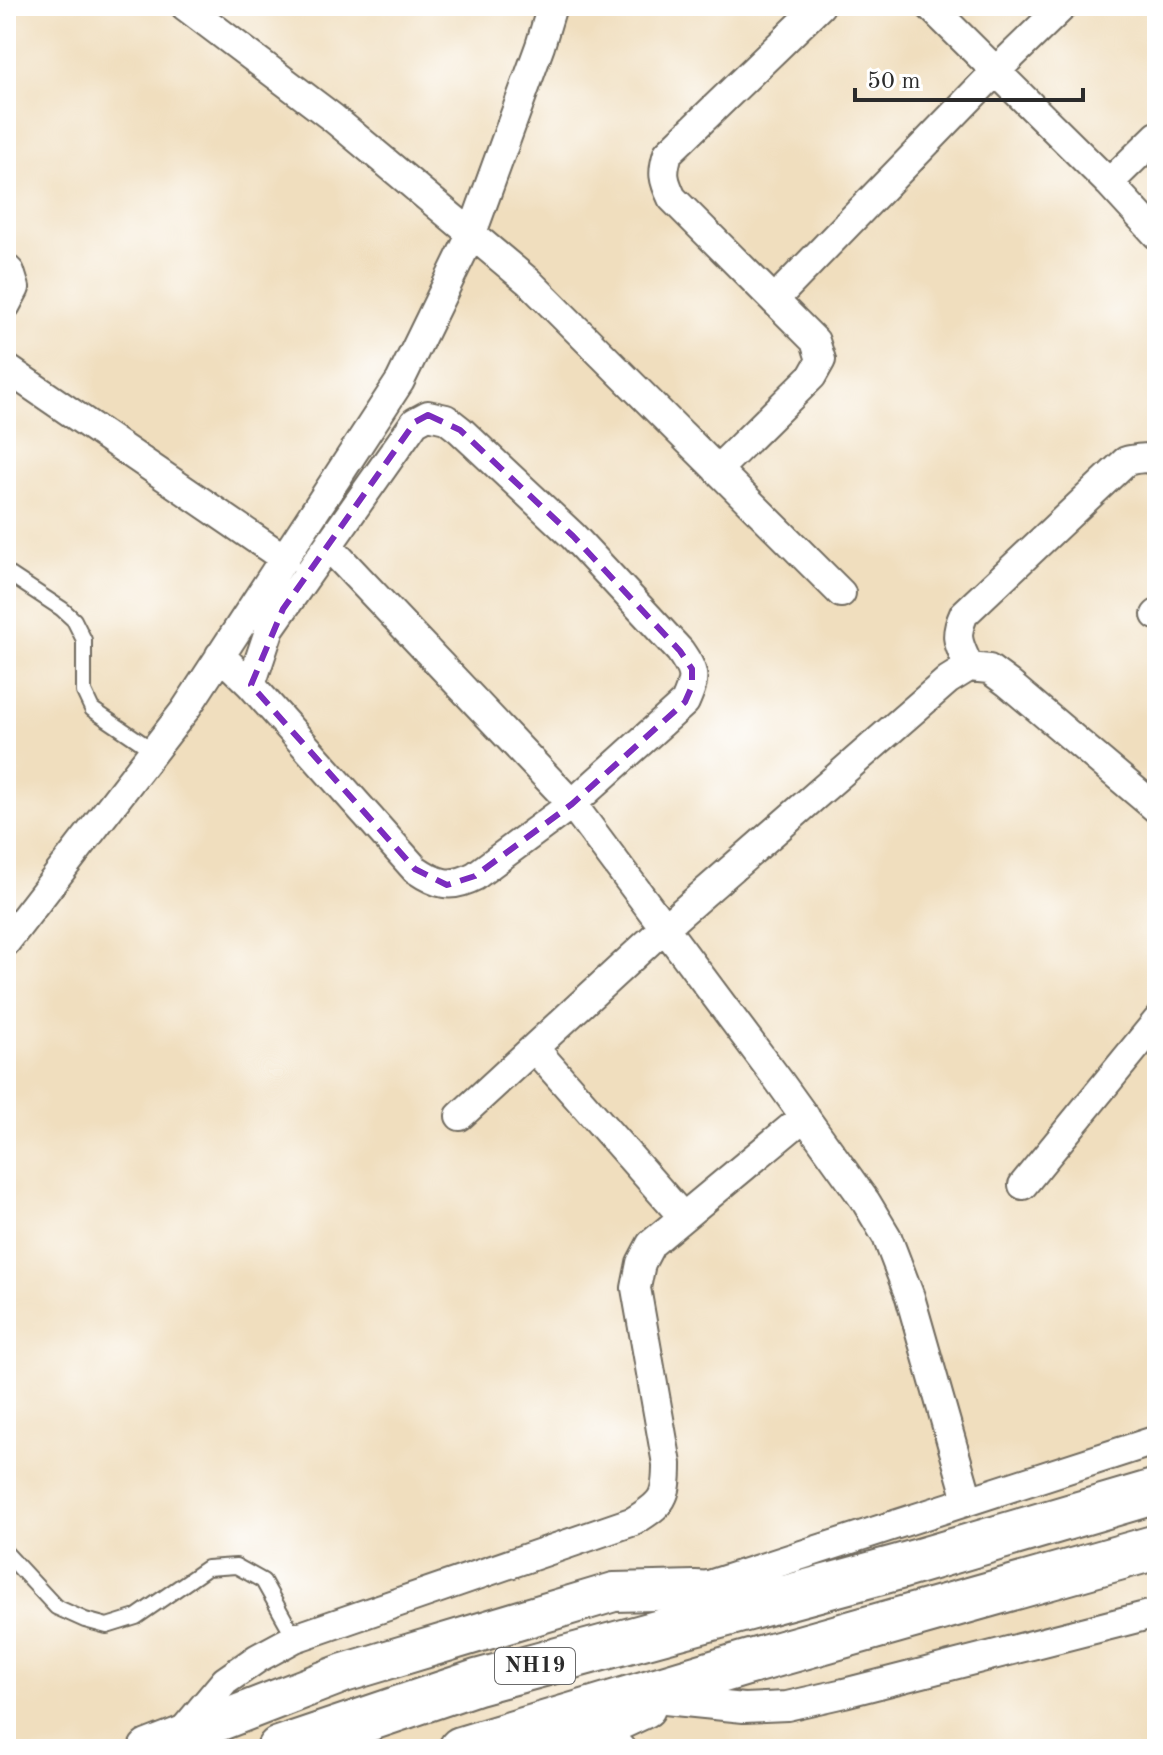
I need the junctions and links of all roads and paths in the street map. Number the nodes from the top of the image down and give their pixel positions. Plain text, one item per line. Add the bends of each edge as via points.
1 (185, 6) edge
2 (552, 6) edge
3 (820, 6) edge
4 (930, 6) edge
5 (1063, 6) edge
6 (996, 71) junction
7 (1157, 136) edge
8 (1109, 183) junction
9 (1157, 235) edge
10 (478, 238) junction
11 (6, 268) edge
12 (774, 300) junction
13 (6, 305) edge
14 (6, 368) edge
15 (1157, 463) edge
16 (717, 470) junction
17 (329, 547) junction
18 (285, 559) junction
19 (6, 572) edge
20 (841, 593) dead end
21 (969, 667) junction
22 (235, 669) junction
23 (154, 751) junction
24 (572, 804) junction
25 (1157, 809) edge
26 (664, 928) junction
27 (6, 942) edge
28 (1157, 1021) edge
29 (534, 1048) junction
30 (460, 1116) dead end
31 (805, 1116) junction
32 (1023, 1185) dead end
33 (683, 1217) junction
34 (1157, 1440) edge
35 (1157, 1491) edge
36 (968, 1500) junction
37 (1157, 1547) edge
38 (6, 1553) edge
39 (695, 1590) junction
40 (795, 1595) junction
41 (1157, 1613) edge
42 (295, 1638) junction
43 (743, 1664) junction
44 (665, 1700) junction
45 (611, 1739) edge
46 (162, 1744) edge
47 (279, 1749) edge
48 (461, 1749) edge
49 (558, 1749) edge

1 - 10 street via 333,118
2 - 10 street
3 - 12 street via 668,153 663,168 672,198
4 - 6 street
5 - 6 street
6 - 8 street
6 - 12 street
7 - 8 street
8 - 9 street
10 - 16 street
10 - 18 street via 400,381
11 - 13 street via 15,288
12 - 16 street via 815,341 821,360 812,376
14 - 18 street
15 - 21 street via 1126,461 964,614 957,640
16 - 20 street
17 - 22 street
17 - 24 street
17 - 24 street via 415,422 428,415 446,419 460,430 573,536 680,651 692,669 692,686 685,702
18 - 22 street
19 - 23 lane via 74,620 84,640 84,692 92,709
21 - 25 street via 989,669 1008,683
21 - 26 street via 870,746
22 - 23 street via 185,710
22 - 24 street via 429,879 462,883
23 - 27 street
24 - 26 street
26 - 29 street
26 - 31 street
28 - 32 street
29 - 30 street
29 - 33 street
31 - 33 street
31 - 36 street via 866,1202 900,1267
33 - 42 street via 651,1244 636,1288 667,1464 667,1488 657,1507 634,1521
34 - 36 street
35 - 40 highway, NH19
36 - 39 street
37 - 43 highway, NH19
38 - 42 lane via 56,1607 107,1626 136,1617 207,1568 236,1566 263,1581
39 - 40 main road
39 - 46 main road via 614,1592 344,1673
40 - 47 highway, NH19 via 477,1682
41 - 44 street via 787,1706 744,1708
42 - 46 street via 225,1681
43 - 44 main road
43 - 48 highway, NH19
44 - 45 main road
45 - 49 main road

